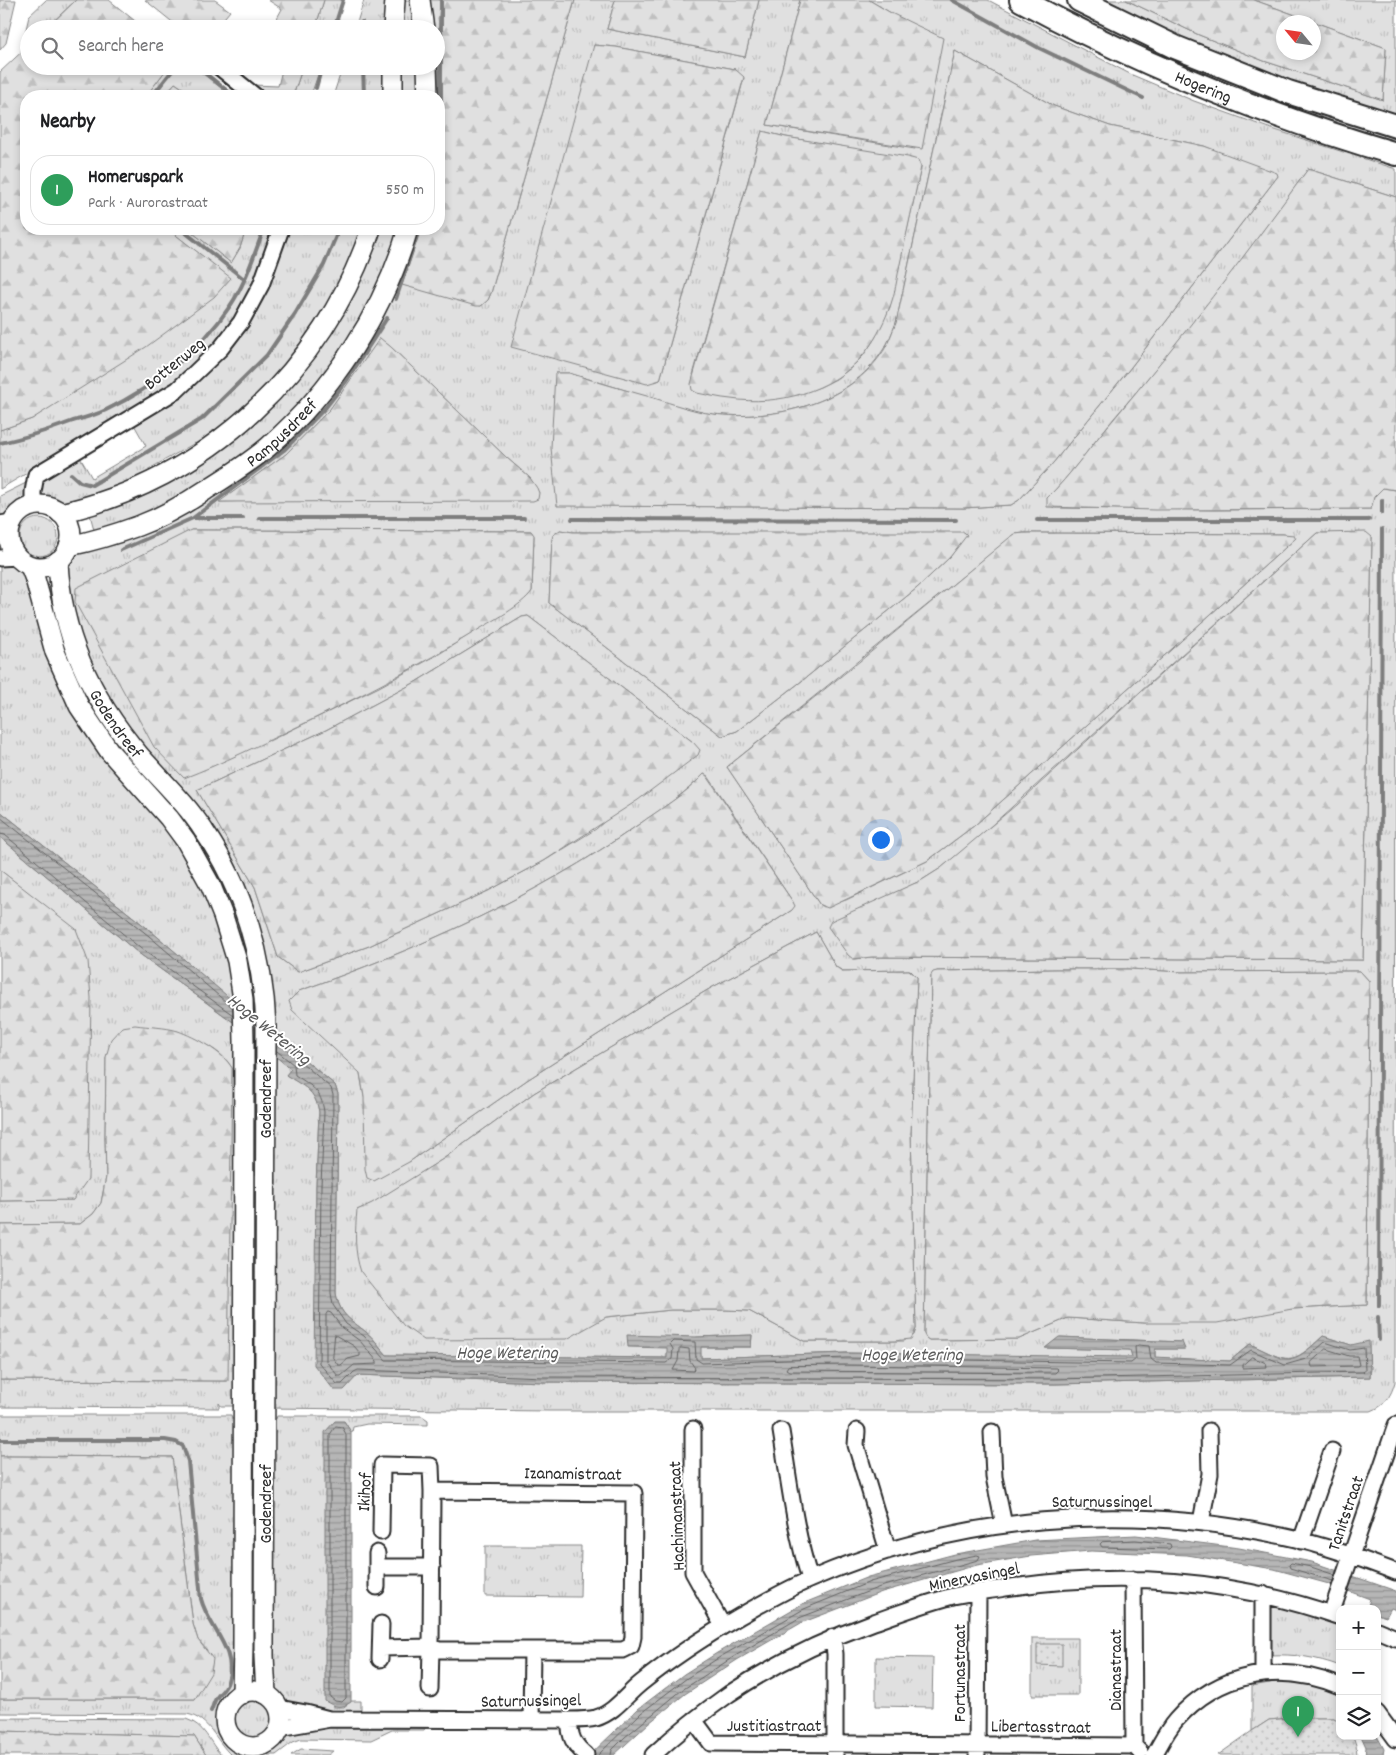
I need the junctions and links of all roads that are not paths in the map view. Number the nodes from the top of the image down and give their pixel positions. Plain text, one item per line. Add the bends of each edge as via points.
1 (395, 0) edge
2 (420, 0) edge
3 (1021, 0) edge
4 (1079, 0) edge
5 (394, 20) edge
6 (423, 20) edge
7 (229, 75) edge
8 (393, 75) edge
9 (427, 75) edge
10 (248, 90) edge
11 (393, 90) edge
12 (428, 90) edge
13 (1396, 126) edge
14 (1396, 154) edge
15 (279, 235) edge
16 (369, 235) edge
17 (406, 235) edge
18 (33, 506) junction
19 (60, 513) junction
20 (6, 523) edge
21 (64, 554) junction
22 (16, 560) edge
23 (1396, 1425) edge
24 (693, 1429) dead end
25 (857, 1430) dead end
26 (780, 1431) dead end
27 (1209, 1431) dead end
28 (992, 1432) dead end
29 (1332, 1451) dead end
30 (432, 1491) junction
31 (1201, 1522) junction
32 (1004, 1526) junction
33 (381, 1532) dead end
34 (1302, 1541) junction
35 (888, 1551) junction
36 (1348, 1560) junction
37 (432, 1567) junction
38 (1396, 1572) edge
39 (810, 1579) junction
40 (1133, 1579) junction
41 (376, 1587) dead end
42 (978, 1592) junction
43 (1262, 1594) junction
44 (1335, 1611) edge
45 (381, 1624) dead end
46 (723, 1626) junction
47 (1381, 1632) edge
48 (833, 1637) junction
49 (1396, 1638) edge
50 (431, 1647) junction
51 (532, 1650) junction
52 (1263, 1673) junction
53 (1336, 1685) edge
54 (430, 1689) dead end
55 (242, 1694) junction
56 (266, 1694) junction
57 (279, 1708) junction
58 (1381, 1718) edge
59 (330, 1719) junction
60 (531, 1720) junction
61 (569, 1720) junction
62 (694, 1720) junction
63 (280, 1728) junction
64 (1396, 1739) edge
65 (265, 1749) edge
66 (977, 1749) edge
67 (242, 1750) edge
68 (836, 1750) edge
69 (1140, 1750) edge
70 (584, 1753) edge
71 (653, 1755) edge
72 (1154, 1755) edge

1 - 5 main road
2 - 6 main road
3 - 14 highway, Hogering via 1120,50 1202,86 1317,130
4 - 13 highway, Hogering via 1175,47 1288,92
7 - 10 street
8 - 11 main road
9 - 12 main road
15 - 18 street, Botterweg via 261,285 222,348 177,390 36,475
16 - 19 main road, Pampusdreef via 346,291 330,319 312,346 264,403 212,446 155,480 87,507
17 - 21 main road, Pampusdreef via 378,304 358,340 332,378 281,434 234,473 185,503 140,525
18 - 19 main road via 52,508
18 - 20 main road
19 - 21 main road via 71,534
20 - 22 main road
21 - 22 main road via 49,566 40,568
21 - 56 main road, Godendreef via 59,588 75,646 97,695 124,736 188,808 216,849 244,910 260,965 266,1027
22 - 55 main road, Godendreef via 35,579 55,652 79,706 117,761 175,826 195,856 226,923 237,961 244,1009
23 - 36 street, Tanitstraat
24 - 46 street, Hachimanstraat via 693,1572
25 - 35 street via 856,1445
26 - 39 street
27 - 31 street via 1210,1474
28 - 32 street via 994,1477
29 - 34 street
30 - 33 street, Ikihof via 431,1466 382,1465
30 - 37 street
30 - 51 street, Izanamistraat via 634,1493 631,1646 623,1650
31 - 32 street, Saturnussingel via 1085,1517
31 - 34 street, Saturnussingel
32 - 35 street, Saturnussingel
34 - 36 street, Saturnussingel
35 - 39 street, Saturnussingel
36 - 38 street, Saturnussingel
36 - 44 street, Tanitstraat
37 - 41 street via 377,1560
37 - 50 street
39 - 46 street, Saturnussingel
40 - 42 street, Minervasingel via 1029,1584
40 - 43 street, Minervasingel via 1180,1581
40 - 69 street, Dianastraat
42 - 48 street, Minervasingel via 912,1608
42 - 66 street, Fortunastraat
43 - 44 street, Minervasingel
43 - 52 street
45 - 50 street, Izanamistraat via 381,1653
46 - 61 street, Saturnussingel via 678,1654 597,1718
47 - 49 street
48 - 62 street, Minervasingel via 780,1663 730,1693
48 - 68 street
50 - 51 street, Izanamistraat via 439,1650
50 - 54 street
51 - 60 street
52 - 53 street via 1311,1676
52 - 72 street via 1202,1696 1176,1720
55 - 56 main road via 254,1691
55 - 67 main road via 230,1704 226,1719 230,1734
56 - 57 main road
57 - 59 street, Saturnussingel
57 - 63 main road
58 - 64 street
59 - 60 street, Saturnussingel
59 - 63 street, Saturnussingel
60 - 61 street, Saturnussingel
61 - 70 street via 575,1745
62 - 68 street, Justitiastraat via 711,1743
62 - 71 street, Minervasingel
63 - 65 main road
65 - 67 main road
66 - 68 street, Libertasstraat
66 - 69 street, Libertasstraat

